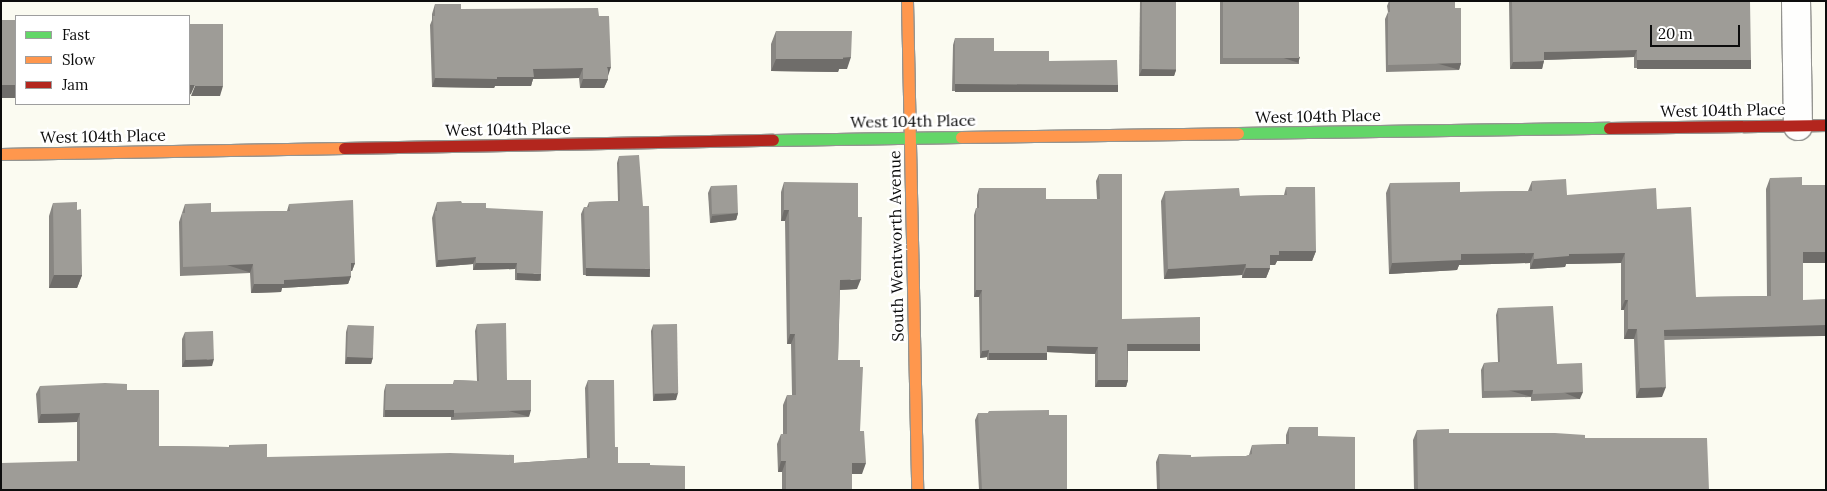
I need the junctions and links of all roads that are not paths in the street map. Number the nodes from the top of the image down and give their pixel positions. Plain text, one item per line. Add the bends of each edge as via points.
1 (907, 1) edge
2 (1796, 1) edge
3 (1826, 125) edge
4 (1798, 126) junction
5 (910, 138) junction
6 (1, 154) edge
7 (917, 490) edge

1 - 5 street, South Wentworth Avenue
2 - 4 street
3 - 4 street, West 104th Place
4 - 5 street, West 104th Place
5 - 6 street, West 104th Place
5 - 7 street, South Wentworth Avenue

